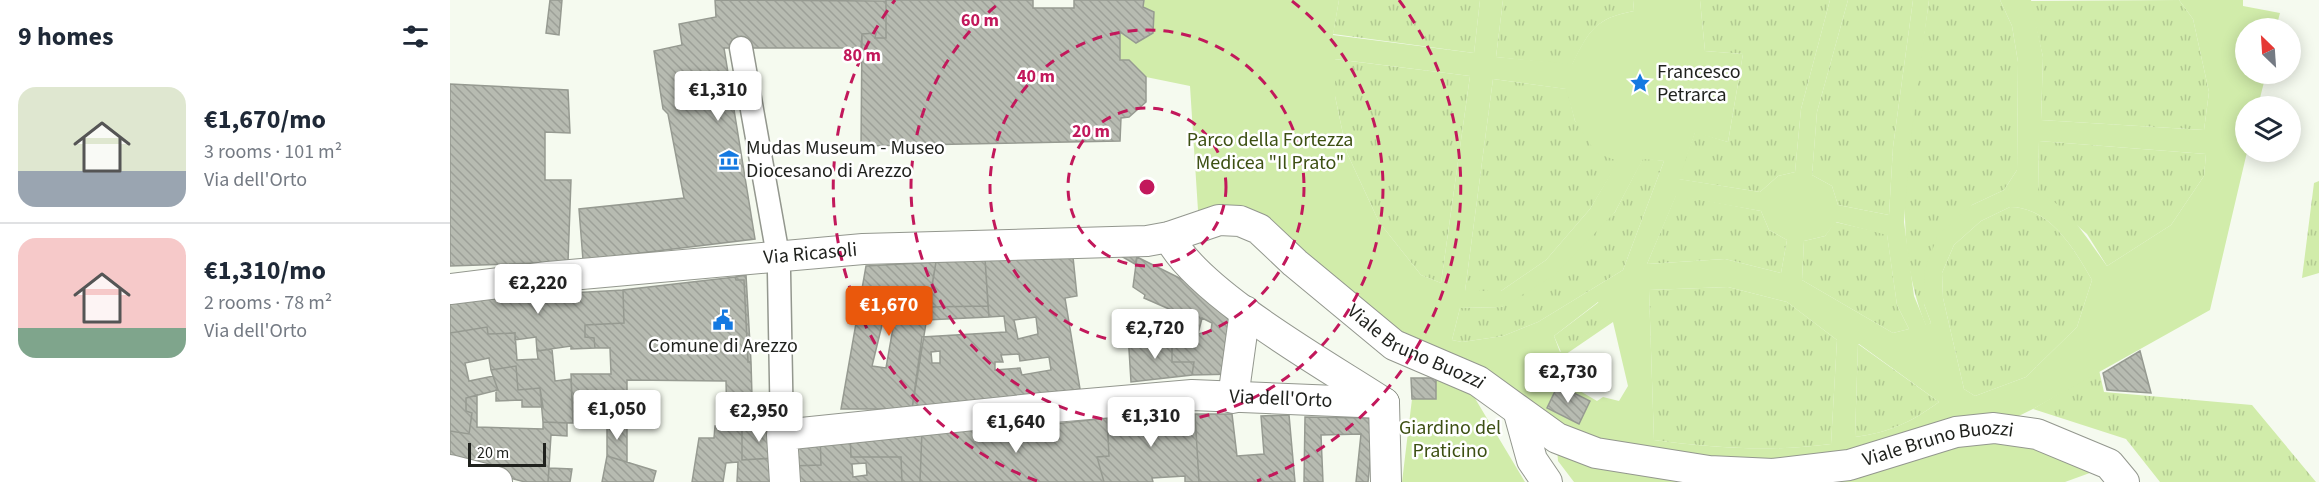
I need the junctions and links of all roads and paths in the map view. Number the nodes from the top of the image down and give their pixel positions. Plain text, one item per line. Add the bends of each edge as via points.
1 (741, 48) dead end
2 (1169, 237) junction
3 (450, 289) edge
4 (1245, 311) junction
5 (1233, 398) junction
6 (1384, 403) junction
7 (1520, 413) junction
8 (782, 435) junction
9 (450, 470) edge
10 (497, 482) edge
11 (785, 482) edge
12 (1386, 482) edge
13 (1547, 482) edge
14 (2124, 482) edge

1 - 8 street via 778,261
2 - 3 street, Via Ricasoli via 1148,241 863,249
2 - 4 street via 1178,255
2 - 7 street, Viale Bruno Buozzi via 1219,220 1240,221 1259,229 1394,345 1478,381
4 - 5 street
4 - 6 street
5 - 6 street, Via dell'Orto
5 - 8 street, Via dell'Orto via 1192,395
6 - 12 street
7 - 13 street via 1532,460
7 - 14 street, Viale Bruno Buozzi via 1557,438 1596,453 1708,471 1773,474 1849,465 1956,432 1994,428 2037,434 2057,442 2109,464
8 - 11 street
9 - 10 street

